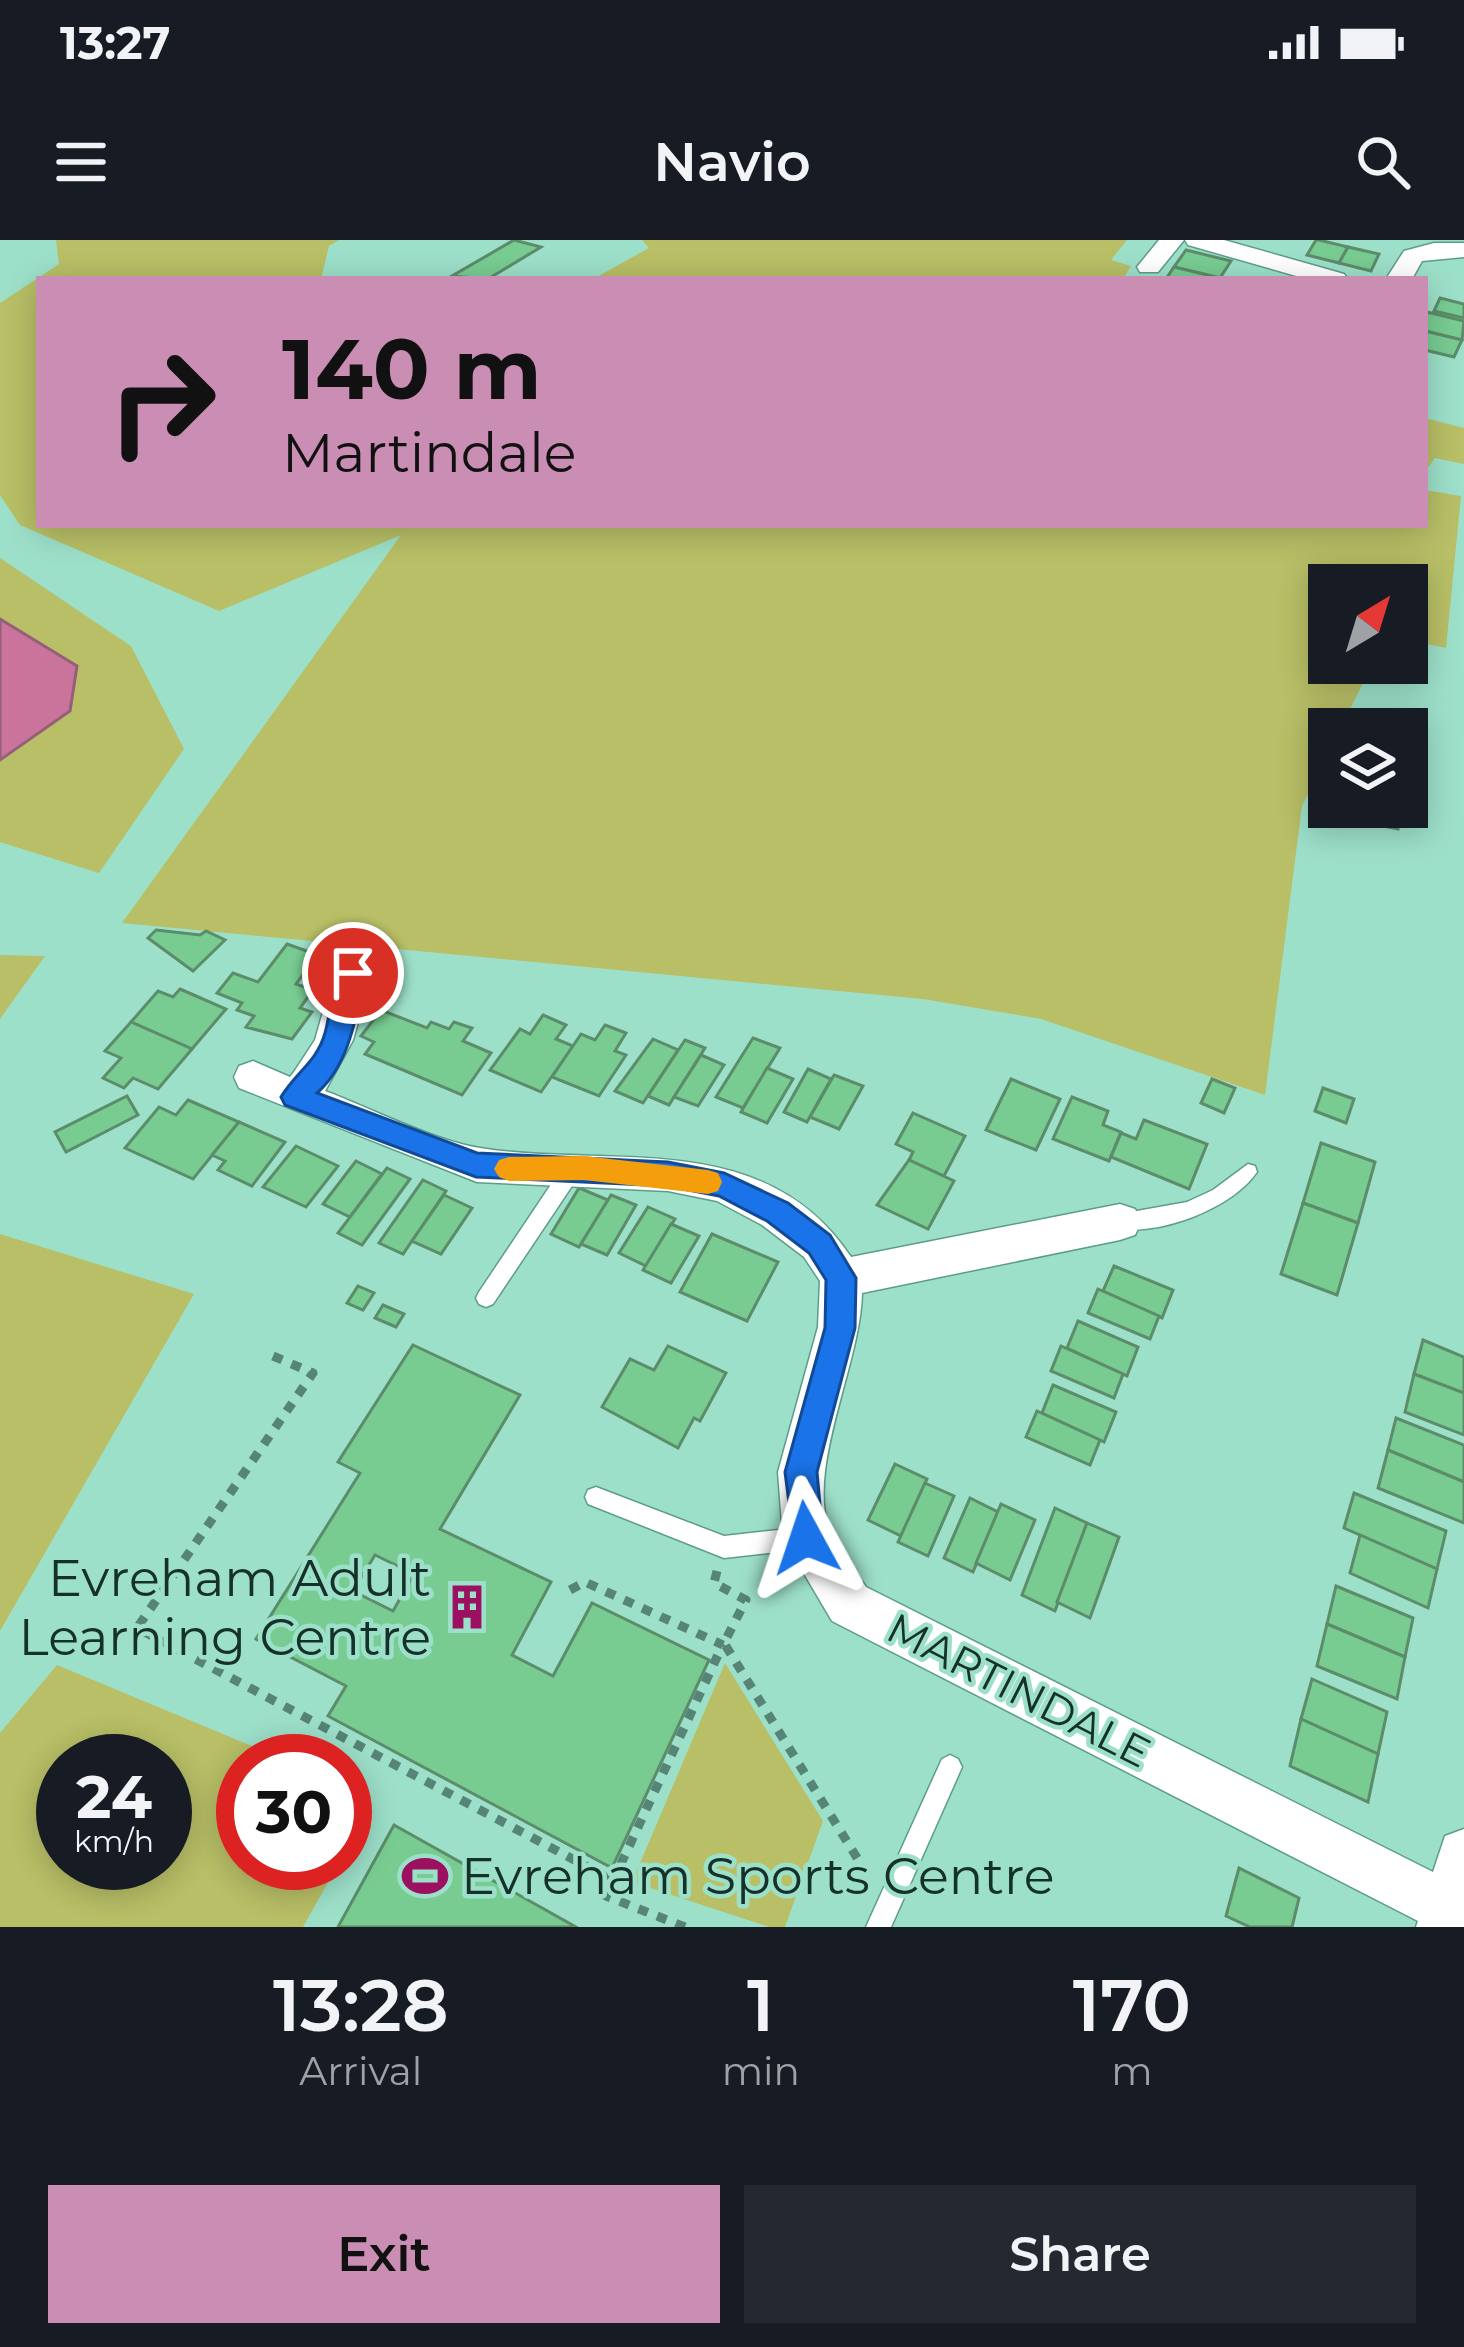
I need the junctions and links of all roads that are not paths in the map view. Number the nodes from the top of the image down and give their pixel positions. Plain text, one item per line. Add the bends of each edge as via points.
1 (1172, 240) edge
2 (1197, 240) edge
3 (1464, 250) edge
4 (1149, 267) dead end
5 (1324, 276) edge
6 (1401, 276) edge
7 (353, 973) dead end
8 (254, 1077) dead end
9 (295, 1097) junction
10 (573, 1168) junction
11 (1248, 1172) dead end
12 (1120, 1222) joint
13 (841, 1278) junction
14 (486, 1298) dead end
15 (596, 1497) dead end
16 (806, 1538) junction
17 (950, 1767) dead end
18 (1464, 1856) edge
19 (883, 1917) edge
20 (1444, 1917) edge

1 - 4 street
2 - 5 street
3 - 6 street via 1412,256
7 - 9 street via 337,1040 320,1074
8 - 9 street
9 - 10 street via 476,1165
10 - 13 street via 724,1185 819,1244
10 - 14 lane
11 - 12 lane via 1205,1207
12 - 13 street
13 - 16 street, MARTINDALE via 840,1328 801,1472
15 - 16 lane via 724,1546
16 - 20 street, MARTINDALE via 850,1604
17 - 19 lane
18 - 20 street

